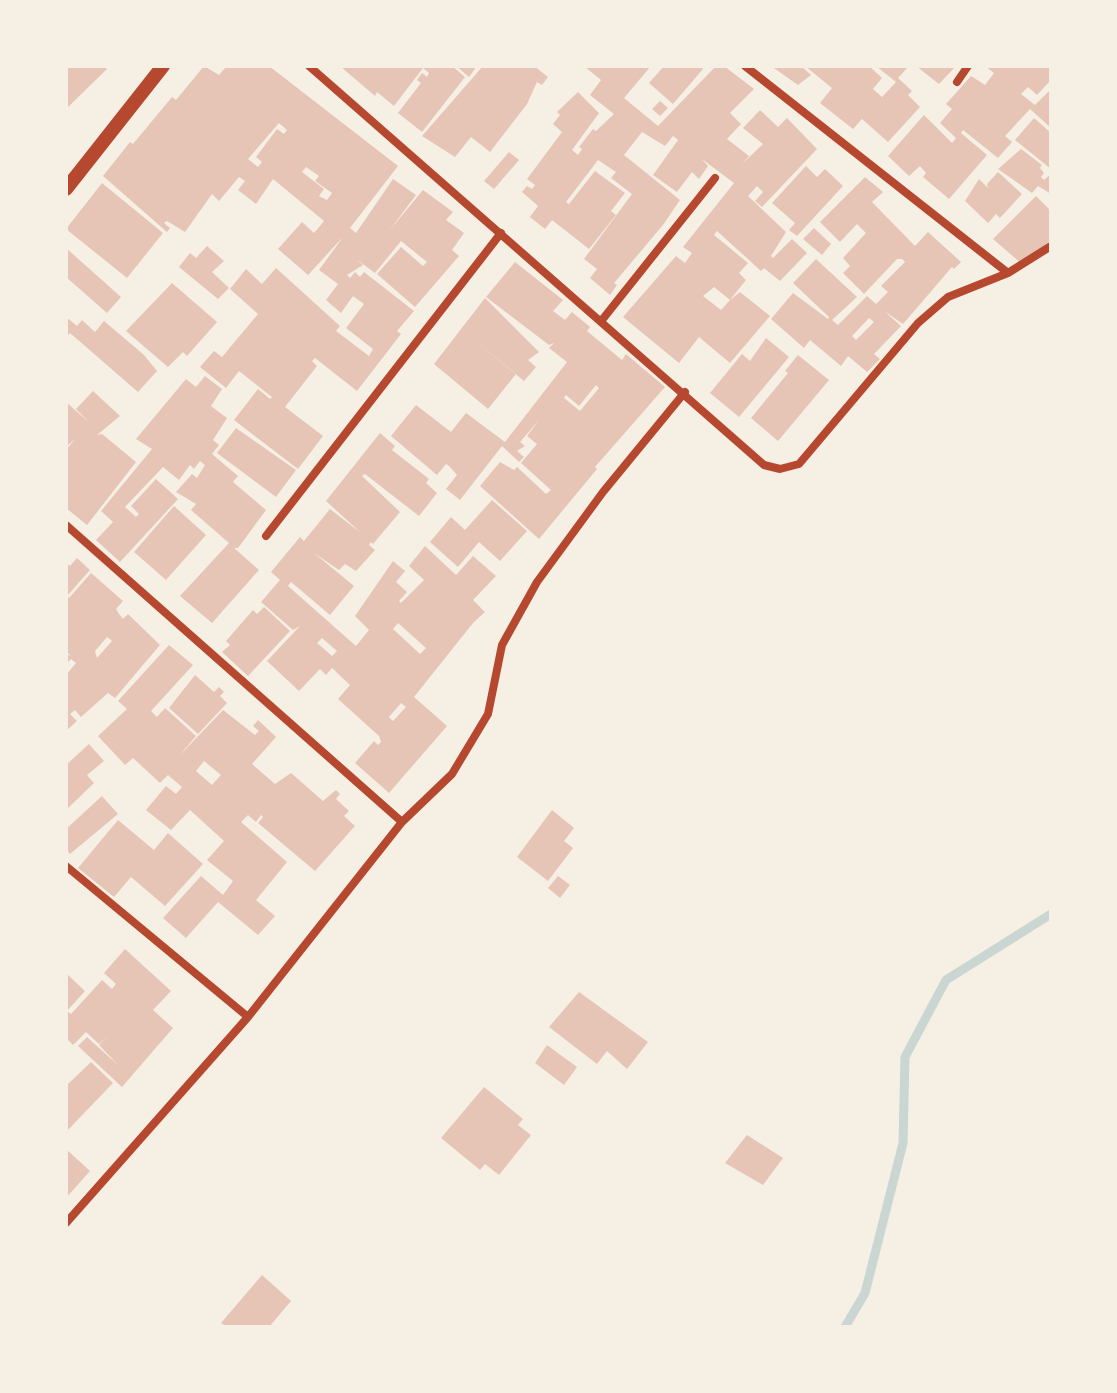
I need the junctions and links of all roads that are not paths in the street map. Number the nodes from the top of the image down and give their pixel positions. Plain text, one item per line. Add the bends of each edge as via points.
1 (163, 66) edge
2 (309, 66) edge
3 (968, 66) edge
4 (747, 67) edge
5 (957, 82) dead end
6 (715, 178) dead end
7 (66, 189) edge
8 (501, 233) junction
9 (1051, 246) edge
10 (1008, 273) junction
11 (602, 320) junction
12 (685, 392) junction
13 (66, 525) edge
14 (266, 536) dead end
15 (402, 822) junction
16 (66, 866) edge
17 (248, 1017) junction
18 (66, 1223) edge

1 - 7 street
2 - 8 street
3 - 5 street
4 - 10 street
6 - 11 street
8 - 11 street
8 - 14 street
9 - 10 street
10 - 12 street via 948,297 918,323 799,464 780,469 764,465
11 - 12 street
12 - 15 street via 537,582 502,645 488,714 452,774
13 - 15 street
15 - 17 street
16 - 17 street
17 - 18 street

